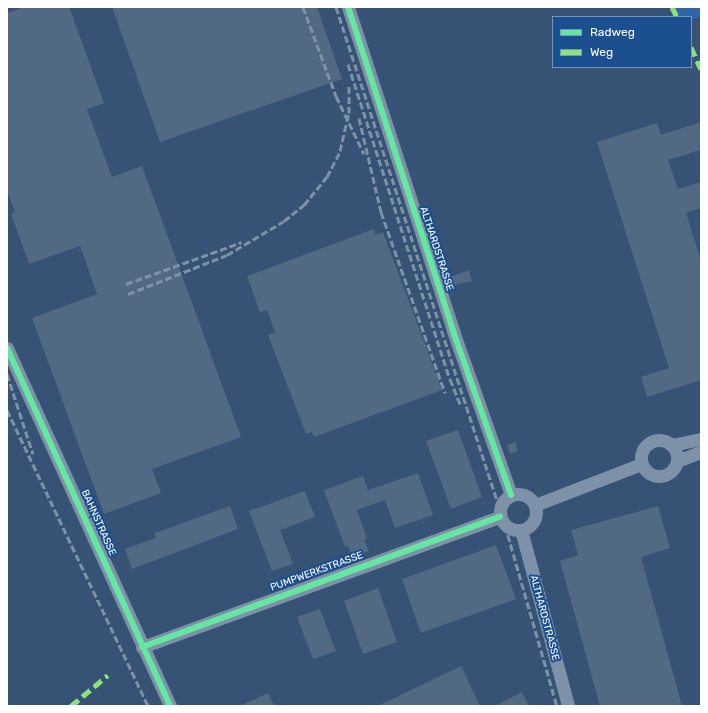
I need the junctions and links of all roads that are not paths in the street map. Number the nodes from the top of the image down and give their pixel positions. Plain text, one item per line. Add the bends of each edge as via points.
1 (348, 7) edge
2 (7, 348) edge
3 (701, 439) edge
4 (672, 445) junction
5 (701, 452) edge
6 (677, 461) junction
7 (641, 464) junction
8 (511, 495) junction
9 (535, 505) junction
10 (500, 517) junction
11 (521, 530) junction
12 (142, 647) junction
13 (170, 706) edge
14 (568, 706) edge

1 - 8 street, ALTHARDSTRASSE via 453,330
2 - 12 street, BAHNSTRASSE
3 - 4 street
4 - 6 street
4 - 7 street via 662,440 651,441 642,451
5 - 6 street
6 - 7 street via 671,472 661,477 649,474
7 - 9 street
8 - 9 street via 522,494
8 - 10 street via 501,504
9 - 11 street via 534,521
10 - 11 street via 510,528
10 - 12 street, PUMPWERKSTRASSE
11 - 14 street, ALTHARDSTRASSE
12 - 13 street, BAHNSTRASSE

